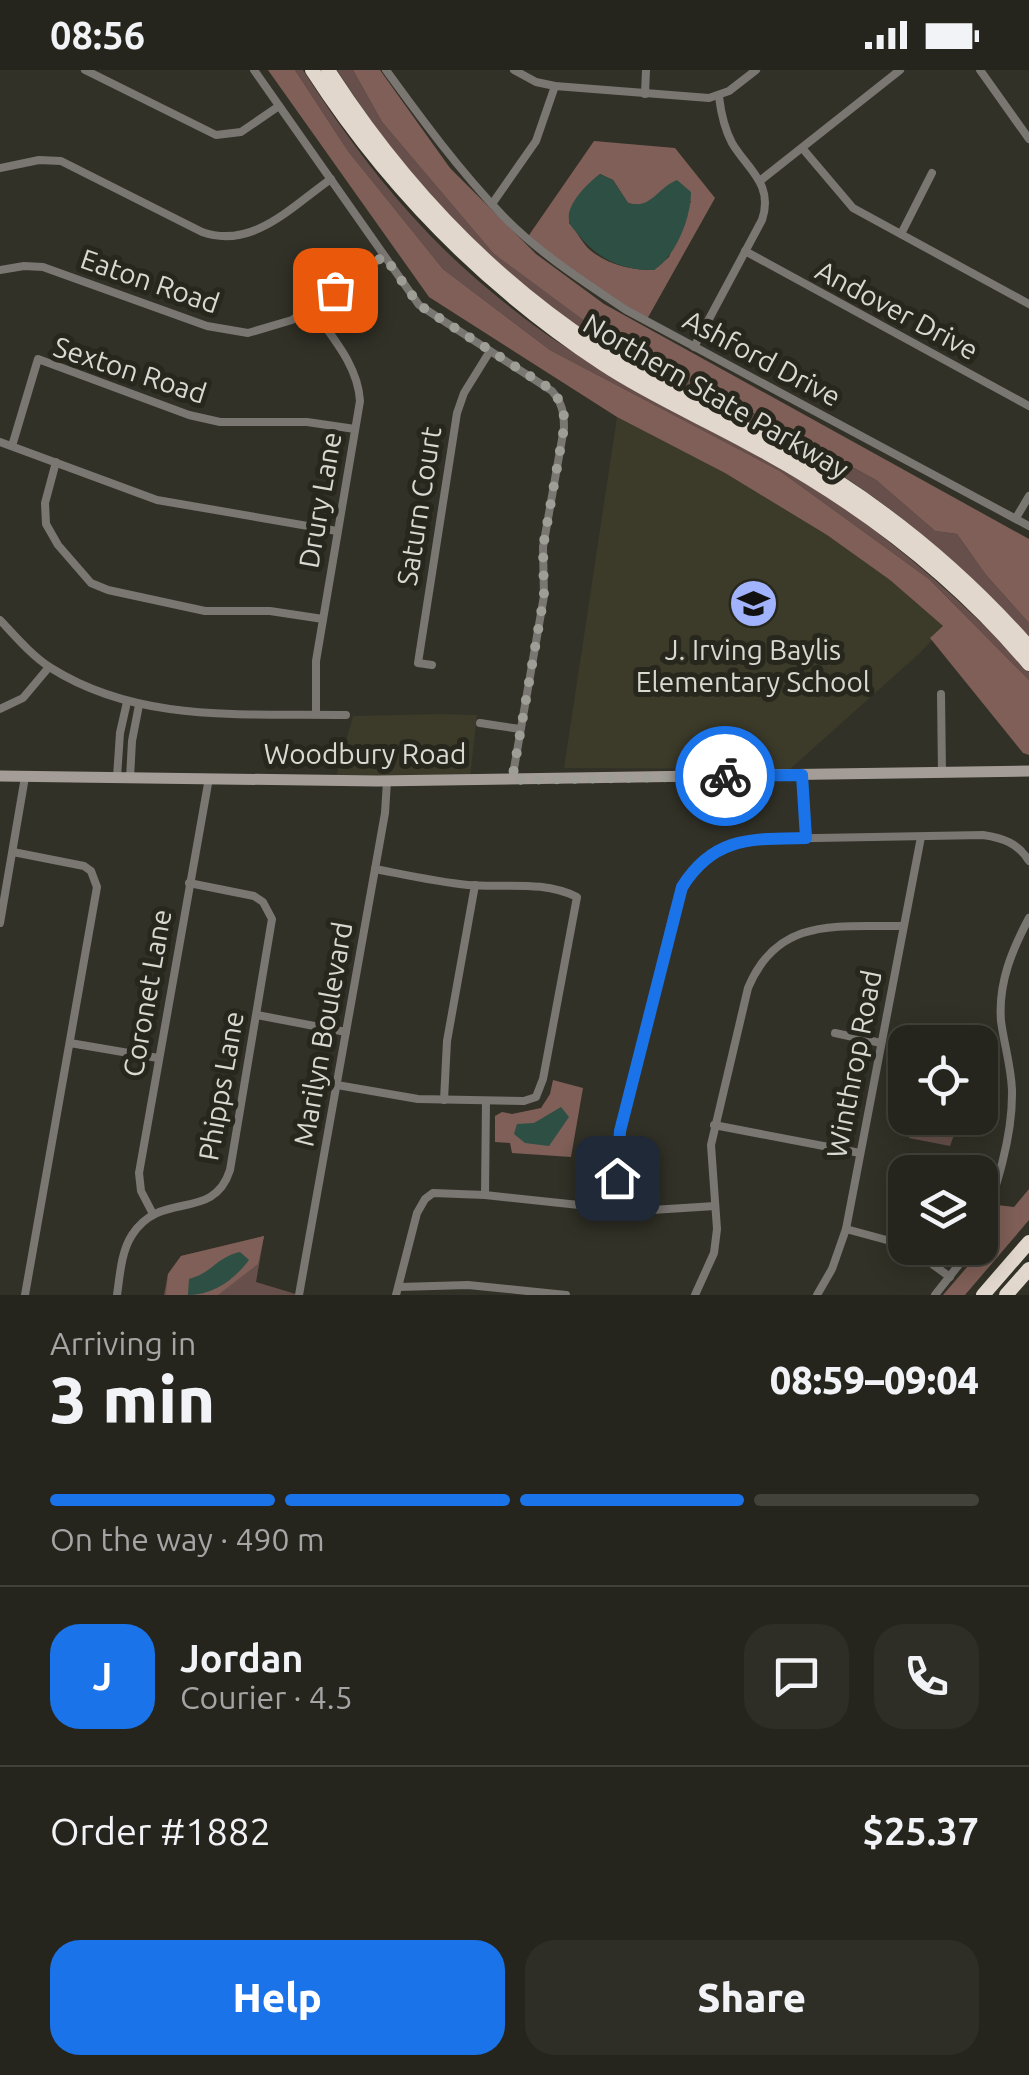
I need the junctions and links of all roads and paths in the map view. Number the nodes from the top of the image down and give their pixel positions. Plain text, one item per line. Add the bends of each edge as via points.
1 (85, 70) edge
2 (254, 70) edge
3 (312, 70) edge
4 (328, 70) edge
5 (386, 70) edge
6 (514, 70) edge
7 (646, 70) edge
8 (756, 70) edge
9 (900, 70) edge
10 (980, 70) edge
11 (555, 86) junction
12 (644, 94) junction
13 (719, 97) junction
14 (279, 106) junction
15 (1029, 139) edge
16 (803, 149) junction
17 (0, 168) edge
18 (932, 173) dead end
19 (331, 179) junction
20 (762, 180) junction
21 (492, 204) junction
22 (901, 234) junction
23 (745, 251) junction
24 (384, 256) junction
25 (0, 270) edge
26 (1029, 304) edge
27 (310, 307) junction
28 (694, 347) junction
29 (490, 351) junction
30 (1029, 406) edge
31 (355, 429) junction
32 (0, 442) edge
33 (12, 446) junction
34 (56, 462) junction
35 (1029, 496) edge
36 (1016, 518) junction
37 (1029, 526) edge
38 (337, 531) junction
39 (0, 620) edge
40 (322, 620) junction
41 (1029, 647) edge
42 (1029, 664) edge
43 (432, 665) dead end
44 (49, 667) junction
45 (941, 694) dead end
46 (127, 702) junction
47 (139, 705) junction
48 (0, 709) edge
49 (316, 714) junction
50 (346, 715) dead end
51 (480, 723) dead end
52 (520, 729) junction
53 (1029, 771) edge
54 (942, 773) junction
55 (802, 775) junction
56 (0, 776) edge
57 (26, 776) junction
58 (123, 778) junction
59 (209, 778) junction
60 (512, 780) junction
61 (387, 781) junction
62 (921, 837) junction
63 (806, 838) junction
64 (12, 852) junction
65 (1029, 861) edge
66 (375, 869) junction
67 (190, 883) junction
68 (474, 885) junction
69 (1029, 918) edge
70 (0, 923) edge
71 (904, 926) junction
72 (257, 1016) junction
73 (346, 1032) junction
74 (834, 1033) dead end
75 (70, 1043) junction
76 (881, 1043) junction
77 (158, 1058) junction
78 (337, 1085) junction
79 (444, 1100) junction
80 (486, 1101) junction
81 (714, 1125) junction
82 (860, 1153) junction
83 (998, 1165) edge
84 (485, 1195) junction
85 (715, 1206) junction
86 (618, 1210) junction
87 (154, 1214) junction
88 (846, 1230) junction
89 (888, 1241) edge
90 (1029, 1242) edge
91 (933, 1265) edge
92 (960, 1265) edge
93 (1029, 1269) edge
94 (950, 1278) junction
95 (397, 1291) edge
96 (25, 1295) edge
97 (117, 1295) edge
98 (299, 1295) edge
99 (566, 1295) edge
100 (696, 1295) edge
101 (817, 1295) edge
102 (935, 1295) edge
103 (983, 1295) edge
104 (1006, 1295) edge

1 - 14 street via 216,135 241,132
2 - 14 street
3 - 42 highway, Northern State Parkway via 401,191 484,275 606,366 790,466 865,515 955,588
4 - 41 highway, Northern State Parkway via 409,183 509,282 595,346 786,450 882,513 962,578
5 - 21 street, Ashford Drive
6 - 11 street
7 - 12 street
8 - 13 street
9 - 16 street
10 - 15 street
11 - 12 street
11 - 21 street via 536,141
12 - 13 street
13 - 20 street via 731,140
14 - 19 street
16 - 20 street
16 - 22 street via 853,208
17 - 19 street via 61,161 202,232 227,238 258,231
18 - 22 street
19 - 24 street
20 - 23 street via 765,212
21 - 28 street, Ashford Drive via 575,277
22 - 26 street
23 - 28 street
23 - 30 street, Andover Drive
24 - 27 street, Eaton Road
24 - 29 street via 419,305
25 - 27 street, Eaton Road via 43,267 234,333 280,326
27 - 31 street, Drury Lane via 356,376
28 - 36 street, Ashford Drive
29 - 43 street, Saturn Court via 457,413 418,663
29 - 52 street via 552,390 564,414 543,547 544,596
31 - 33 street, Sexton Road via 189,416 38,360
31 - 38 street, Drury Lane
32 - 33 street
33 - 34 street
34 - 38 street via 157,500
34 - 40 street via 44,503 46,524 92,582 206,611
35 - 36 street
36 - 37 street, Ashford Drive
38 - 40 street, Drury Lane
39 - 44 street
40 - 49 street, Drury Lane
44 - 46 street
44 - 48 street via 24,698
45 - 54 street
46 - 47 street
46 - 58 street via 120,734
47 - 49 street
47 - 58 street
49 - 50 street
51 - 52 street
52 - 60 street
53 - 54 main road, Woodbury Road
54 - 55 main road, Woodbury Road
55 - 60 main road, Woodbury Road
55 - 63 street
56 - 57 main road, Woodbury Road
57 - 58 main road, Woodbury Road
57 - 64 street
58 - 59 main road, Woodbury Road
59 - 61 main road, Woodbury Road
59 - 67 street, Coronet Lane
60 - 61 main road, Woodbury Road
61 - 66 street, Marilyn Boulevard
62 - 63 street
62 - 65 street via 998,837
62 - 71 street, Winthrop Road
63 - 86 street via 726,845 682,887 620,1131
64 - 70 street
64 - 75 street via 84,866 96,880
66 - 68 street
66 - 73 street, Marilyn Boulevard
67 - 72 street, Phipps Lane via 254,896 270,913
67 - 77 street, Coronet Lane
68 - 79 street via 447,1041
68 - 80 street via 528,884 577,897 536,1096
69 - 83 street via 1010,956 1002,993 1012,1088
71 - 76 street, Winthrop Road
71 - 81 street via 815,928 790,936 768,954 748,988
72 - 73 street
72 - 87 street, Phipps Lane via 225,1184 208,1200
73 - 78 street, Marilyn Boulevard
74 - 76 street
75 - 77 street
75 - 96 street
76 - 82 street, Winthrop Road
77 - 87 street, Coronet Lane via 139,1173
78 - 79 street
78 - 98 street, Marilyn Boulevard
79 - 80 street
80 - 84 street
81 - 82 street
81 - 85 street
82 - 88 street, Winthrop Road
84 - 86 street
84 - 95 street via 433,1193 425,1199
85 - 86 street
85 - 100 street via 714,1254
87 - 97 street via 129,1240
88 - 89 street
88 - 101 street, Winthrop Road
90 - 103 highway
91 - 94 street
92 - 94 street
93 - 104 highway
94 - 102 street
95 - 99 street via 468,1285

